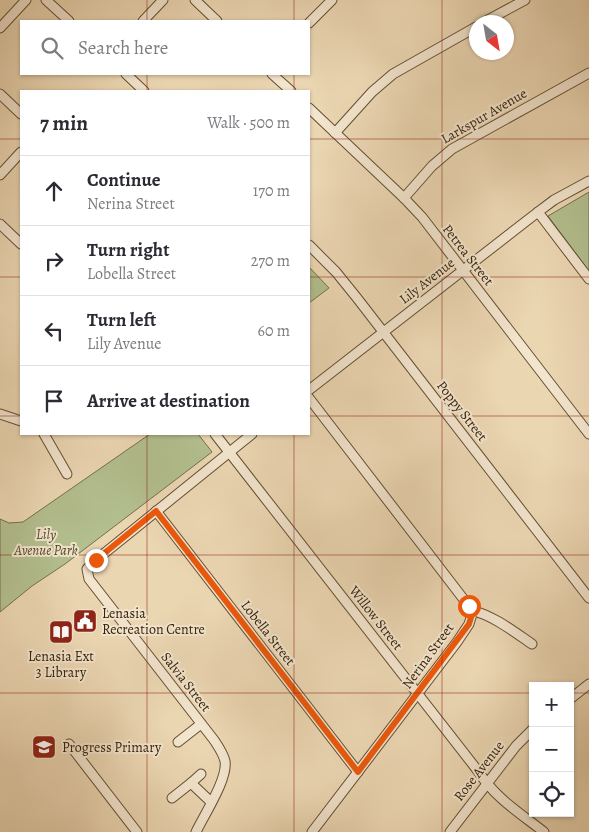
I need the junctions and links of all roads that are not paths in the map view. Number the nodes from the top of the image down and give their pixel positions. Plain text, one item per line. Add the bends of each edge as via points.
1 (26, 0) edge
2 (46, 0) edge
3 (163, 0) edge
4 (195, 0) edge
5 (332, 0) edge
6 (525, 0) edge
7 (497, 15) edge
8 (68, 20) edge
9 (144, 20) edge
10 (216, 20) edge
11 (310, 22) edge
12 (0, 28) edge
13 (469, 31) edge
14 (589, 73) edge
15 (127, 75) edge
16 (273, 75) edge
17 (143, 90) edge
18 (290, 90) edge
19 (0, 94) edge
20 (310, 109) edge
21 (20, 113) edge
22 (335, 132) junction
23 (20, 153) edge
24 (0, 175) edge
25 (589, 181) edge
26 (404, 198) junction
27 (538, 212) junction
28 (0, 224) edge
29 (20, 243) edge
30 (310, 246) edge
31 (462, 271) junction
32 (589, 279) edge
33 (383, 332) junction
34 (310, 389) edge
35 (310, 399) edge
36 (0, 414) edge
37 (20, 421) edge
38 (589, 434) edge
39 (45, 435) edge
40 (216, 435) edge
41 (251, 435) edge
42 (230, 452) junction
43 (67, 474) dead end
44 (156, 511) junction
45 (589, 598) edge
46 (471, 610) junction
47 (532, 644) dead end
48 (589, 684) edge
49 (417, 694) junction
50 (574, 695) edge
51 (202, 724) junction
52 (529, 733) edge
53 (178, 742) dead end
54 (69, 744) dead end
55 (358, 772) junction
56 (201, 774) dead end
57 (192, 783) junction
58 (486, 784) junction
59 (172, 798) dead end
60 (211, 802) junction
61 (137, 832) edge
62 (196, 832) edge
63 (312, 832) edge
64 (450, 832) edge
65 (544, 832) edge

1 - 12 street
2 - 8 street
3 - 9 street
4 - 10 street
5 - 11 street
6 - 7 street
13 - 22 street via 393,74
14 - 26 street, Larkspur Avenue via 452,149
15 - 17 street
16 - 18 street
19 - 21 street
20 - 22 street, Petrea Street
22 - 26 street, Petrea Street
23 - 24 street
25 - 27 street, Lily Avenue
26 - 31 street, Petrea Street
27 - 31 street, Lily Avenue
27 - 32 street
28 - 29 street
30 - 33 street, Poppy Street via 336,272
31 - 33 street, Lily Avenue
31 - 38 street, Petrea Street
33 - 34 street, Lily Avenue
33 - 45 street, Poppy Street
35 - 46 street
36 - 37 street
39 - 43 street
40 - 42 street, Willow Street
41 - 42 street
42 - 44 street
42 - 49 street, Willow Street
44 - 51 street, Salvia Street via 87,569 89,579
44 - 55 street, Lobella Street
46 - 47 street via 492,618
46 - 49 street, Nerina Street via 469,624
48 - 50 street
49 - 55 street, Nerina Street
49 - 58 street, Willow Street
51 - 53 street
51 - 60 street, Salvia Street via 220,749 225,763 223,778
52 - 58 street, Rose Avenue
54 - 61 street
55 - 63 street, Nerina Street
56 - 57 street
57 - 59 street
57 - 60 street
58 - 64 street, Rose Avenue
58 - 65 street, Willow Street
60 - 62 street, Salvia Street

